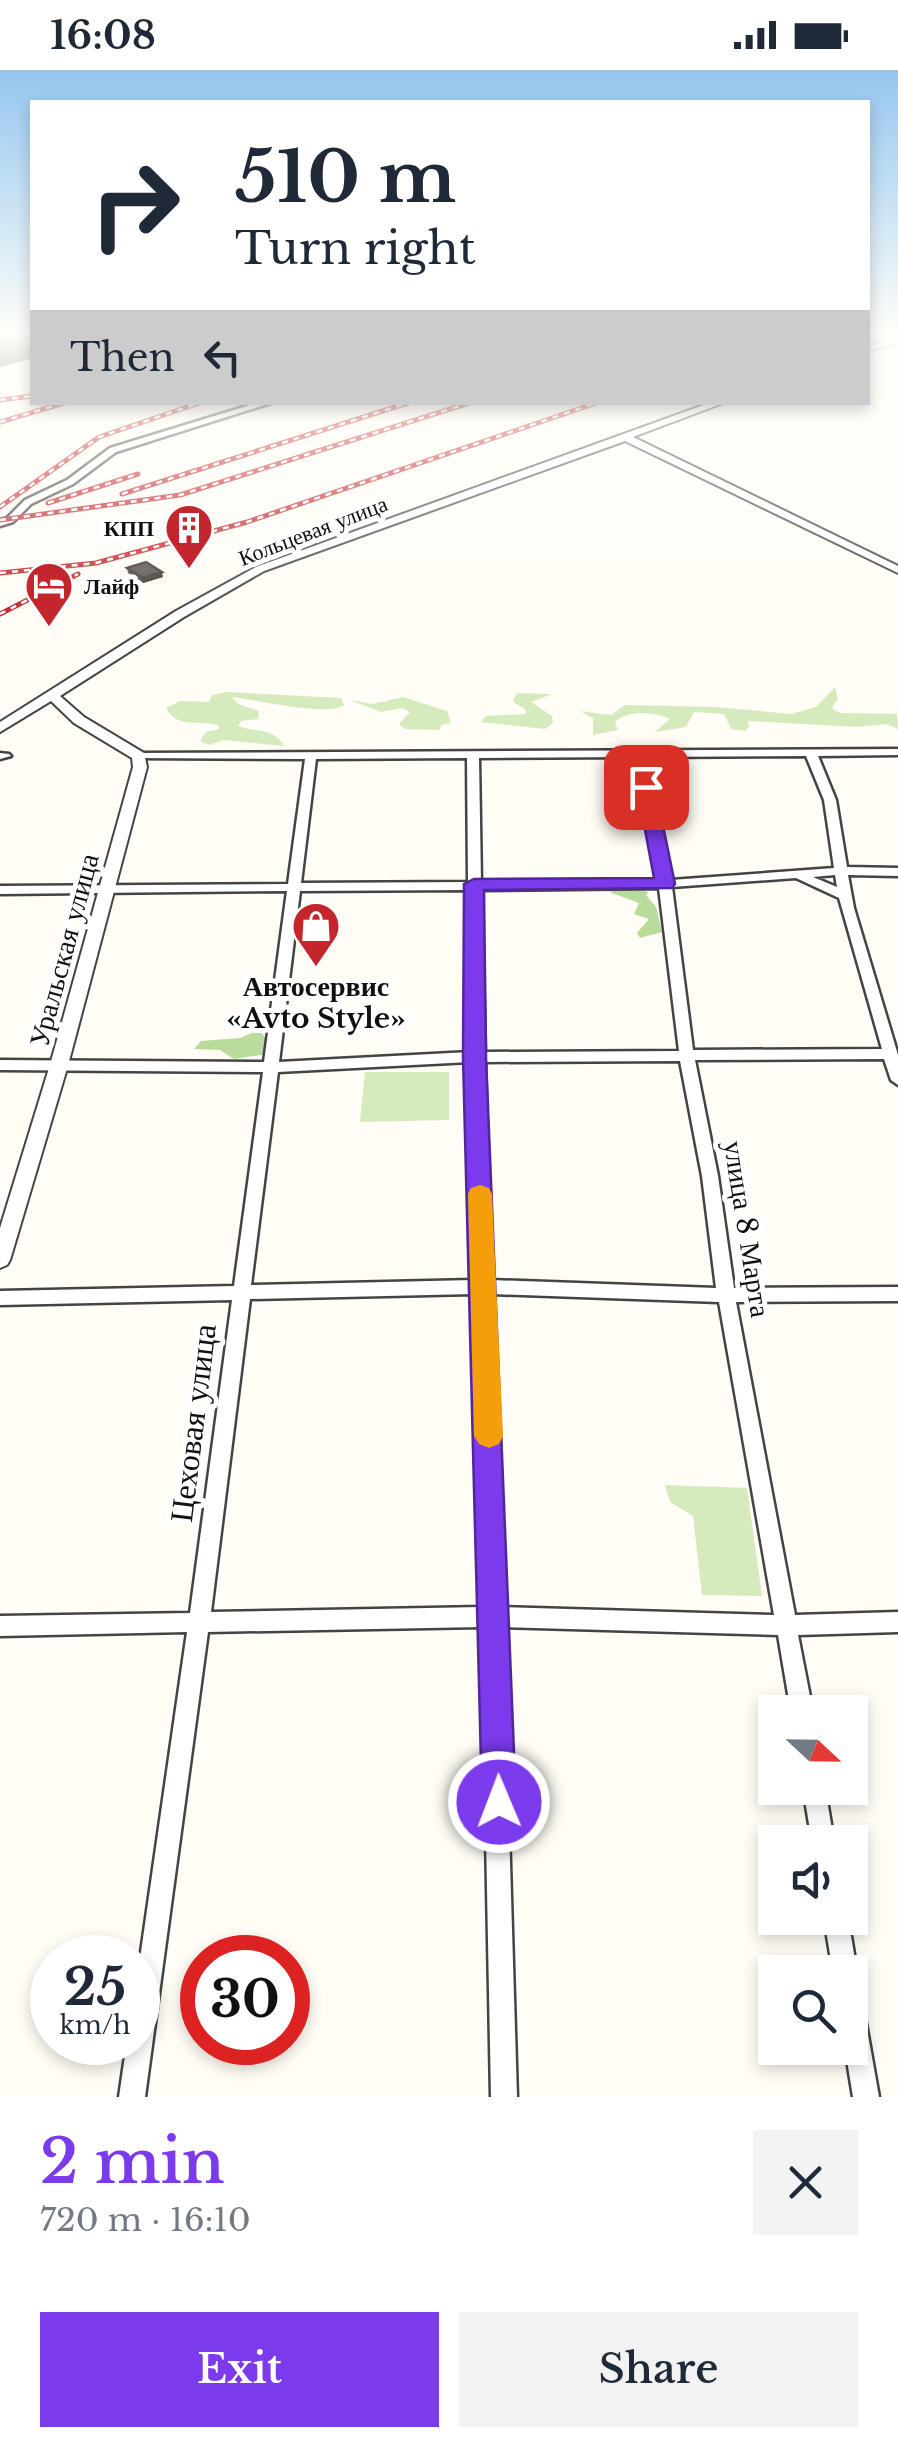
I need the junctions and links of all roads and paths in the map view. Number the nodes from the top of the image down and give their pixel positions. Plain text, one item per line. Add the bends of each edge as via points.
1 (176, 431) edge
2 (647, 431) edge
3 (627, 438) junction
4 (0, 523) edge
5 (898, 570) edge
6 (50, 694) junction
7 (0, 728) edge
8 (898, 752) edge
9 (810, 753) junction
10 (639, 755) junction
11 (139, 756) junction
12 (310, 756) junction
13 (473, 756) junction
14 (839, 872) junction
15 (898, 872) edge
16 (792, 875) junction
17 (474, 884) junction
18 (665, 884) junction
19 (293, 888) junction
20 (0, 890) edge
21 (106, 892) junction
22 (844, 895) junction
23 (888, 1054) junction
24 (474, 1057) junction
25 (687, 1058) junction
26 (0, 1065) edge
27 (59, 1065) junction
28 (273, 1067) junction
29 (898, 1080) edge
30 (0, 1260) edge
31 (483, 1287) junction
32 (898, 1294) edge
33 (238, 1295) junction
34 (726, 1295) junction
35 (0, 1298) edge
36 (495, 1617) junction
37 (898, 1622) edge
38 (199, 1624) junction
39 (787, 1625) junction
40 (0, 1626) edge
41 (799, 1695) edge
42 (861, 2065) edge
43 (132, 2097) edge
44 (504, 2097) edge
45 (866, 2097) edge

1 - 4 street via 112,450
2 - 3 street, Кольцевая улица
3 - 5 street
3 - 6 street, Кольцевая улица via 260,569
6 - 7 street, Кольцевая улица
6 - 11 street
8 - 9 street
9 - 10 street
9 - 14 street via 830,800
10 - 13 street
10 - 18 street, улица 8 Марта
11 - 12 street
11 - 21 street, Уральская улица
12 - 13 street
12 - 19 street, Цеховая улица
13 - 17 street
14 - 15 street
14 - 16 street
14 - 22 street
16 - 18 street
16 - 22 street
17 - 18 street
17 - 19 street
17 - 24 street
18 - 25 street, улица 8 Марта
19 - 21 street
19 - 28 street, Цеховая улица
20 - 21 street
21 - 27 street, Уральская улица
22 - 23 street
23 - 25 street
23 - 29 street
24 - 25 street
24 - 28 street
24 - 31 street
25 - 34 street, улица 8 Марта
26 - 27 street
27 - 28 street
27 - 30 street, Уральская улица
28 - 33 street, Цеховая улица
31 - 33 street
31 - 34 street
31 - 36 street
32 - 34 street
33 - 35 street
33 - 38 street, Цеховая улица
34 - 39 street, улица 8 Марта
36 - 38 street
36 - 39 street
36 - 44 street
37 - 39 street
38 - 40 street
38 - 43 street, Цеховая улица
39 - 41 street, улица 8 Марта
42 - 45 street

